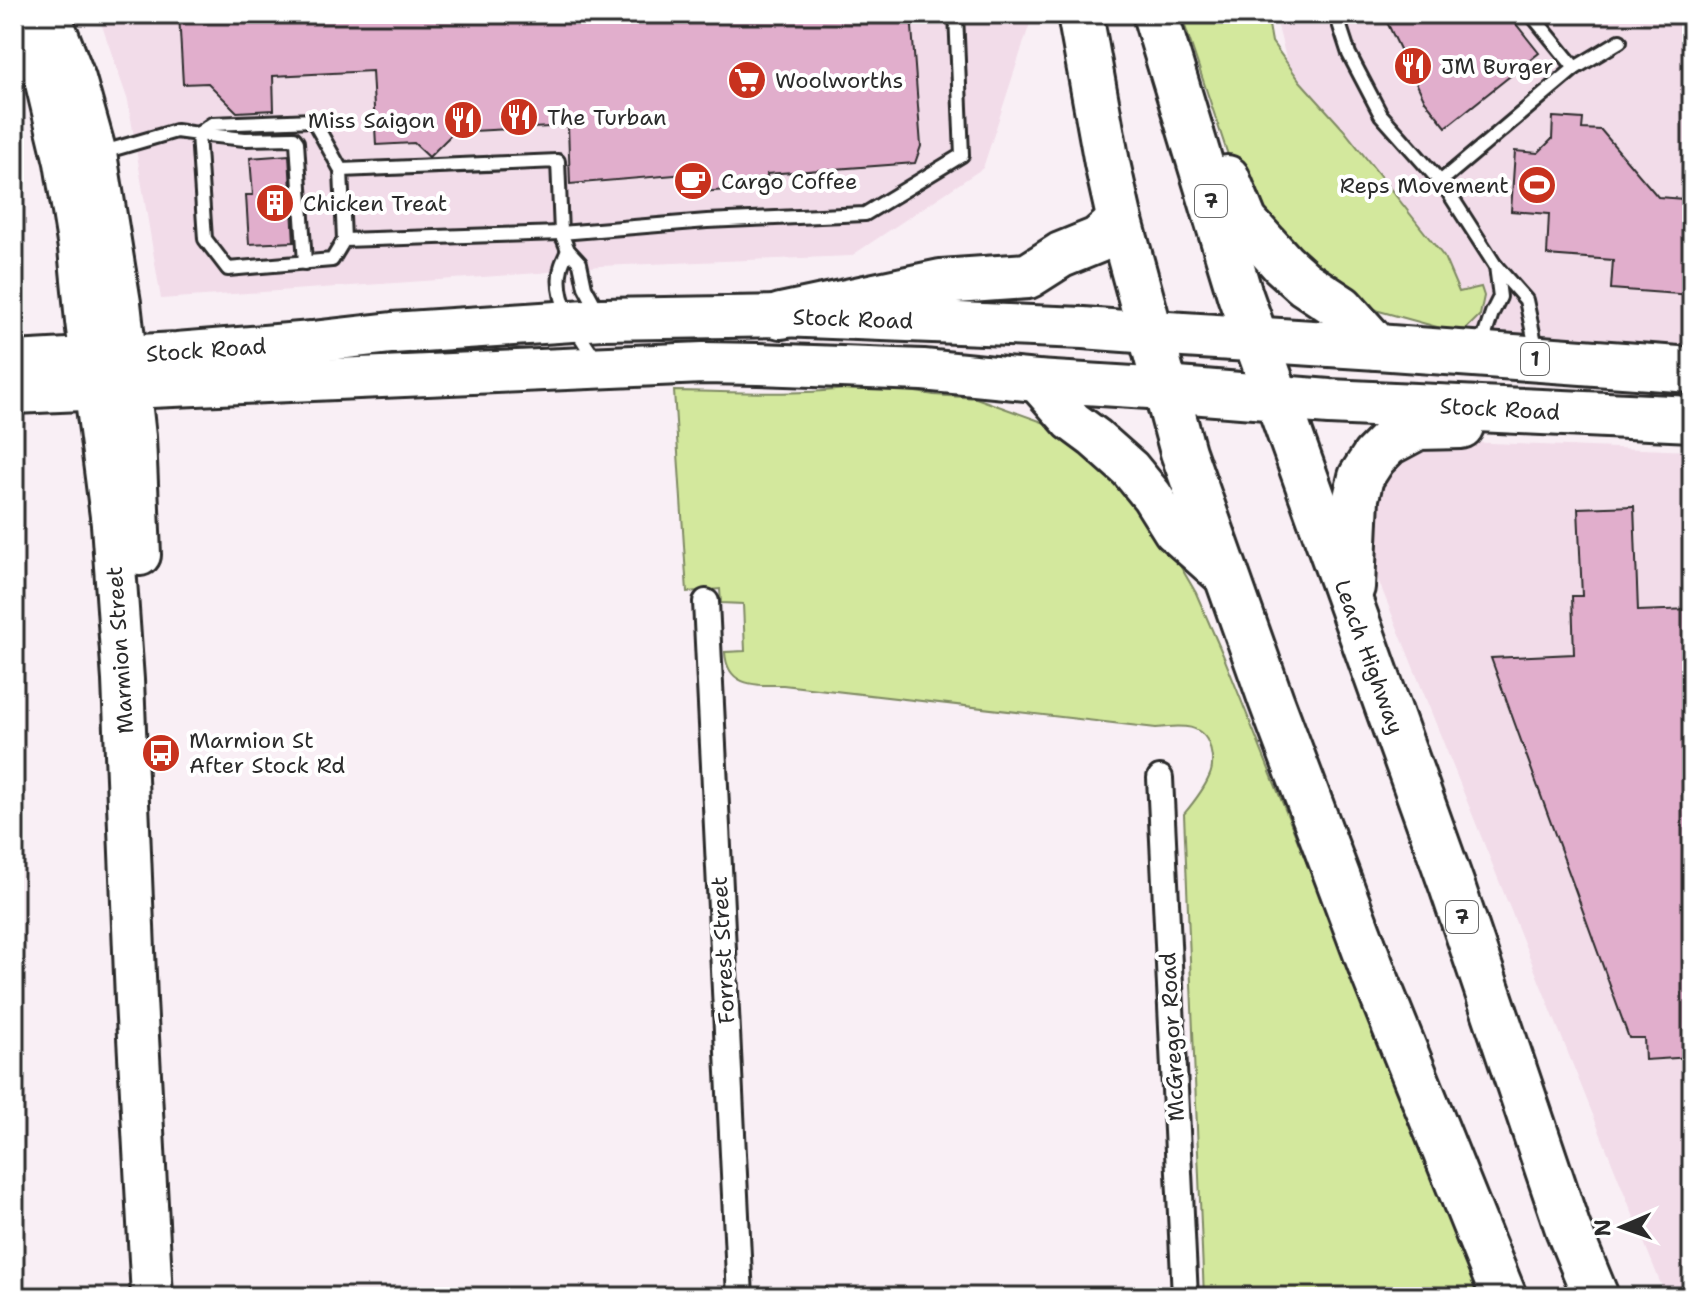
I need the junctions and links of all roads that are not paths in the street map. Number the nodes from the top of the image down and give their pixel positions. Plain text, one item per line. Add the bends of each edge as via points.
1 (17, 14) edge
2 (47, 14) edge
3 (956, 14) edge
4 (1080, 14) edge
5 (1155, 14) edge
6 (1336, 14) edge
7 (1531, 14) edge
8 (1620, 41) dead end
9 (1169, 62) junction
10 (1575, 68) junction
11 (198, 134) junction
12 (80, 158) junction
13 (341, 170) junction
14 (1440, 182) junction
15 (1120, 221) junction
16 (561, 233) junction
17 (344, 240) junction
18 (568, 250) junction
19 (305, 263) junction
20 (1495, 265) junction
21 (781, 316) junction
22 (586, 320) junction
23 (1151, 333) junction
24 (1255, 340) junction
25 (1377, 347) junction
26 (1479, 354) junction
27 (1538, 359) junction
28 (14, 362) edge
29 (600, 367) junction
30 (1692, 370) edge
31 (110, 373) junction
32 (1037, 381) junction
33 (1165, 389) junction
34 (14, 393) edge
35 (1276, 399) junction
36 (1554, 412) junction
37 (1692, 419) edge
38 (1229, 580) junction
39 (706, 602) dead end
40 (1351, 606) junction
41 (1160, 778) dead end
42 (152, 1297) edge
43 (173, 1297) edge
44 (740, 1297) edge
45 (1185, 1297) edge
46 (1504, 1297) edge
47 (1596, 1297) edge

1 - 12 main road, Marmion Street
2 - 12 main road, Marmion Street via 75,79
3 - 16 lane via 962,155 865,214
4 - 15 highway
5 - 9 highway, Leach Highway / 7
6 - 14 lane via 1349,54 1381,115
7 - 10 lane
8 - 10 lane
9 - 24 highway, Leach Highway / 7
9 - 25 highway via 1205,125 1245,222 1283,264 1342,308
10 - 14 lane
11 - 12 lane via 176,131
11 - 13 lane via 212,124 313,120
11 - 19 lane via 205,239 228,269
11 - 19 lane via 294,138
12 - 31 main road, Marmion Street via 79,248
13 - 16 lane via 558,161
13 - 17 lane
14 - 20 lane
15 - 21 highway via 1098,240 1028,276 941,282
15 - 23 highway
16 - 17 lane
16 - 18 lane
17 - 19 lane via 332,260
18 - 22 lane via 580,263
18 - 22 lane via 560,289
20 - 26 lane via 1500,297
20 - 27 lane via 1526,300
21 - 22 main road, Stock Road
21 - 23 main road, Stock Road
22 - 29 lane
22 - 31 main road, Stock Road via 177,353
23 - 24 highway, Stock Road / 1
23 - 33 highway
24 - 25 highway, Stock Road / 1
24 - 35 highway, Leach Highway / 7
25 - 26 highway, Stock Road / 1
26 - 27 highway, Stock Road / 1
27 - 30 highway, Stock Road / 1
28 - 31 main road, Stock Road
29 - 31 main road, Stock Road
29 - 32 main road, Stock Road via 773,364
31 - 34 main road, Stock Road
31 - 42 main road, Marmion Street via 112,524
31 - 43 main road, Marmion Street via 135,437
32 - 33 main road, Stock Road
32 - 38 main road via 1072,421 1130,469 1174,531
33 - 35 highway, Stock Road
33 - 38 highway
35 - 36 highway, Stock Road
35 - 40 highway, Leach Highway / 7
36 - 37 highway, Stock Road
36 - 40 highway via 1498,425 1418,427 1388,443 1361,477 1356,498
38 - 46 highway via 1375,977
39 - 44 street, Forrest Street
40 - 47 highway, Leach Highway / 7
41 - 45 street, McGregor Road

